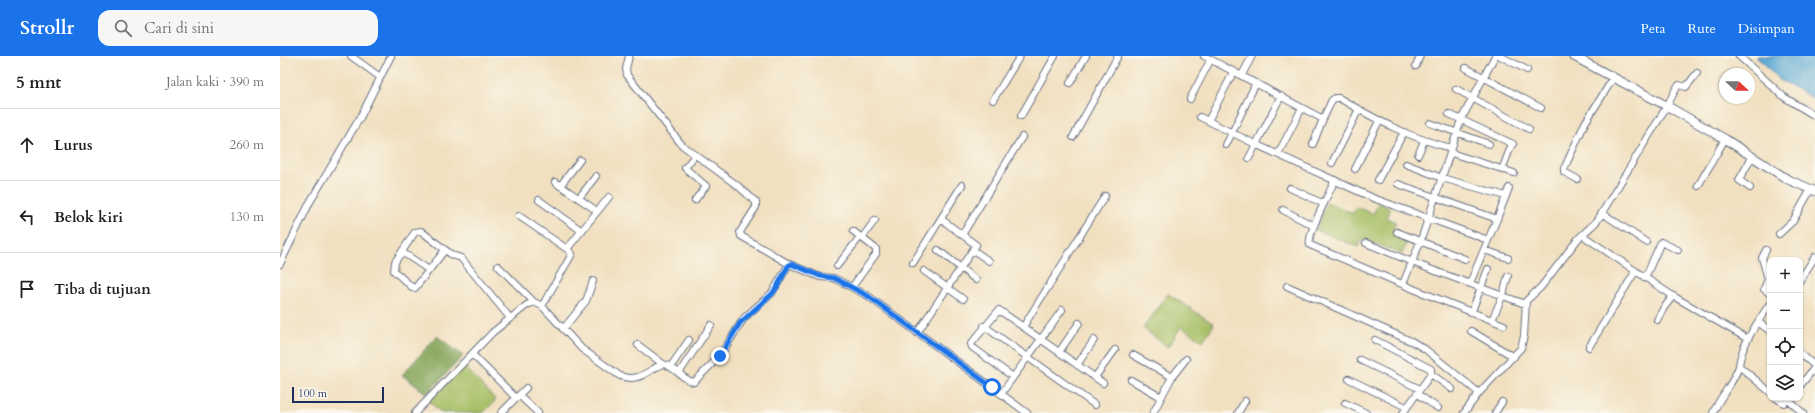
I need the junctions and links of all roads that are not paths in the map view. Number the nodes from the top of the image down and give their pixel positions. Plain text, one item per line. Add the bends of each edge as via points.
1 (351, 56) edge
2 (391, 56) edge
3 (629, 56) edge
4 (1020, 56) edge
5 (1055, 56) edge
6 (1086, 56) edge
7 (1118, 56) edge
8 (1204, 56) edge
9 (1223, 56) edge
10 (1252, 56) edge
11 (1420, 56) edge
12 (1495, 56) edge
13 (1500, 56) edge
14 (1573, 56) edge
15 (1739, 56) edge
16 (1211, 59) junction
17 (1219, 63) junction
18 (1416, 66) dead end
19 (1466, 68) dead end
20 (1527, 70) dead end
21 (1234, 71) junction
22 (1697, 73) dead end
23 (1242, 75) junction
24 (1614, 77) junction
25 (380, 78) junction
26 (1483, 78) junction
27 (1070, 83) dead end
28 (1256, 83) junction
29 (1456, 89) dead end
30 (1281, 96) junction
31 (1473, 98) junction
32 (1190, 99) dead end
33 (994, 100) dead end
34 (1667, 106) junction
35 (1302, 108) junction
36 (1541, 108) dead end
37 (1359, 109) junction
38 (1449, 114) dead end
39 (1022, 116) dead end
40 (1200, 116) dead end
41 (1815, 116) edge
42 (1323, 119) junction
43 (1461, 120) junction
44 (1208, 121) junction
45 (1379, 121) junction
46 (1430, 123) dead end
47 (1529, 129) dead end
48 (1404, 132) junction
49 (1457, 132) junction
50 (1232, 133) junction
51 (1022, 137) dead end
52 (1073, 137) dead end
53 (1725, 139) junction
54 (1424, 141) junction
55 (1255, 144) junction
56 (1313, 144) dead end
57 (1489, 144) dead end
58 (1226, 145) dead end
59 (1451, 150) junction
60 (1278, 154) junction
61 (694, 155) junction
62 (1418, 155) dead end
63 (1752, 157) junction
64 (1249, 158) dead end
65 (580, 160) dead end
66 (1332, 163) dead end
67 (1406, 164) dead end
68 (1354, 169) dead end
69 (1502, 170) junction
70 (1514, 173) dead end
71 (596, 176) dead end
72 (1442, 178) junction
73 (1577, 179) dead end
74 (1335, 180) junction
75 (1378, 180) dead end
76 (1398, 184) dead end
77 (962, 185) dead end
78 (1698, 186) dead end
79 (1290, 188) dead end
80 (1509, 188) dead end
81 (1750, 188) dead end
82 (1813, 190) edge
83 (1105, 196) dead end
84 (1506, 196) junction
85 (609, 197) dead end
86 (579, 198) junction
87 (1436, 198) junction
88 (539, 200) dead end
89 (695, 200) dead end
90 (1324, 204) junction
91 (1283, 210) dead end
92 (598, 211) junction
93 (1602, 213) junction
94 (519, 216) dead end
95 (941, 219) junction
96 (1428, 219) junction
97 (1497, 219) junction
98 (875, 220) dead end
99 (1314, 226) junction
100 (582, 231) junction
101 (853, 231) dead end
102 (1397, 232) dead end
103 (1779, 234) dead end
104 (962, 235) junction
105 (1582, 235) junction
106 (861, 237) junction
107 (1421, 240) junction
108 (1488, 240) junction
109 (1366, 242) dead end
110 (1646, 242) dead end
111 (567, 249) junction
112 (445, 250) junction
113 (938, 250) dead end
114 (973, 250) junction
115 (1484, 250) junction
116 (1678, 250) dead end
117 (1766, 250) dead end
118 (402, 252) junction
119 (1815, 257) edge
120 (1465, 258) dead end
121 (1508, 258) dead end
122 (989, 261) dead end
123 (1413, 262) junction
124 (913, 263) dead end
125 (280, 264) edge
126 (789, 264) junction
127 (498, 266) dead end
128 (837, 266) dead end
129 (961, 268) junction
130 (1488, 269) dead end
131 (429, 270) junction
132 (924, 271) dead end
133 (1635, 272) junction
134 (1803, 275) edge
135 (1508, 276) dead end
136 (1645, 278) junction
137 (976, 280) dead end
138 (593, 281) dead end
139 (1470, 283) junction
140 (1403, 284) junction
141 (1287, 286) dead end
142 (852, 287) junction
143 (1481, 287) junction
144 (947, 289) junction
145 (1769, 293) edge
146 (1503, 295) junction
147 (1673, 296) junction
148 (963, 299) dead end
149 (534, 302) junction
150 (1525, 304) junction
151 (542, 306) junction
152 (1767, 308) edge
153 (1062, 310) dead end
154 (1472, 311) junction
155 (510, 318) junction
156 (1492, 320) junction
157 (1657, 320) dead end
158 (1758, 322) junction
159 (1079, 324) dead end
160 (711, 325) dead end
161 (1504, 325) dead end
162 (984, 326) junction
163 (1024, 327) junction
164 (563, 329) junction
165 (1767, 329) edge
166 (1471, 331) dead end
167 (917, 333) junction
168 (689, 340) dead end
169 (1040, 340) junction
170 (1094, 340) dead end
171 (1375, 340) dead end
172 (1748, 340) junction
173 (638, 346) dead end
174 (1589, 347) dead end
175 (1115, 350) dead end
176 (1059, 352) junction
177 (472, 354) junction
178 (1133, 355) dead end
179 (1803, 356) edge
180 (1514, 357) junction
181 (1027, 358) junction
182 (1186, 359) dead end
183 (1360, 360) dead end
184 (663, 364) junction
185 (1077, 365) junction
186 (671, 366) junction
187 (1739, 366) junction
188 (1815, 366) edge
189 (680, 373) junction
190 (1431, 374) junction
191 (1013, 377) junction
192 (1095, 377) junction
193 (1172, 377) junction
194 (1349, 379) dead end
195 (1131, 380) dead end
196 (1803, 382) edge
197 (1103, 383) dead end
198 (526, 388) dead end
199 (1452, 389) dead end
200 (1767, 389) edge
201 (1418, 391) junction
202 (1479, 393) junction
203 (1002, 394) junction
204 (518, 396) junction
205 (1161, 398) junction
206 (1245, 401) dead end
207 (1791, 401) edge
208 (1502, 402) dead end
209 (1345, 403) dead end
210 (1095, 405) dead end
211 (1406, 407) junction
212 (1438, 408) dead end
213 (417, 412) edge
214 (502, 413) edge
215 (538, 413) edge
216 (1027, 413) edge
217 (1153, 413) edge
218 (1238, 413) edge
219 (1366, 413) edge
220 (1402, 413) edge
221 (1464, 413) edge
222 (1495, 413) edge
223 (1713, 413) edge
224 (1802, 413) edge

1 - 25 street
2 - 25 street
3 - 61 street via 626,69 629,77 675,138
4 - 33 street
5 - 39 street
6 - 27 street
7 - 52 street
8 - 16 street
9 - 17 street
10 - 23 street
11 - 18 street
12 - 26 street
13 - 20 street
14 - 24 street
15 - 41 street via 1784,97
16 - 17 street
16 - 32 street
17 - 21 street
19 - 26 street
21 - 23 street
21 - 44 street
22 - 34 street via 1686,87 1677,87
23 - 28 street
24 - 34 street
24 - 73 street via 1585,123 1564,169 1564,172
25 - 125 street via 361,116 310,202
26 - 31 street
26 - 36 street
28 - 30 street
28 - 50 street
29 - 31 street
30 - 35 street
30 - 55 street
31 - 43 street
31 - 47 street
34 - 53 street
34 - 93 street
35 - 42 street
35 - 60 street
37 - 42 street via 1335,98
37 - 45 street
37 - 66 street
38 - 43 street
40 - 44 street
42 - 56 street
43 - 49 street
43 - 69 street via 1512,145
44 - 50 street
45 - 48 street
45 - 68 street
46 - 49 street
48 - 54 street
48 - 75 street
49 - 57 street
49 - 59 street
50 - 55 street
50 - 58 street
51 - 104 street
53 - 63 street
53 - 78 street
54 - 59 street
54 - 62 street
55 - 60 street
55 - 64 street
59 - 69 street
59 - 72 street
60 - 74 street
61 - 89 street via 685,168 706,186
61 - 126 street via 756,202 756,208 740,232 741,236
63 - 81 street via 1739,180
63 - 82 street via 1787,179
65 - 86 street via 558,184
67 - 72 street
69 - 70 street
71 - 86 street
72 - 84 street
72 - 87 street
74 - 90 street
74 - 96 street
76 - 87 street
77 - 95 street
79 - 90 street
80 - 84 street
82 - 103 street via 1793,221
83 - 163 street
84 - 97 street
85 - 92 street
86 - 92 street
87 - 96 street
87 - 97 street
88 - 100 street
90 - 99 street
91 - 99 street
92 - 100 street
93 - 105 street
93 - 110 street
94 - 111 street
95 - 104 street
95 - 124 street
96 - 107 street
96 - 108 street
97 - 108 street
98 - 106 street
99 - 140 street via 1309,240 1310,245
100 - 111 street
101 - 106 street
102 - 107 street
104 - 114 street via 976,245
105 - 133 street
105 - 150 street
106 - 128 street
106 - 142 street via 876,248 876,251
107 - 120 street
107 - 123 street
108 - 115 street
109 - 123 street
111 - 151 street via 570,251 570,258
112 - 118 street via 418,231
112 - 131 street
112 - 155 street via 461,258
113 - 129 street
114 - 122 street
114 - 129 street
115 - 121 street
115 - 139 street
116 - 136 street via 1661,242
117 - 145 street via 1762,258 1768,279 1764,289
118 - 131 street
118 - 131 street via 395,262 394,271 412,287 417,285
119 - 134 street
123 - 139 street
123 - 140 street
126 - 142 street via 820,276 834,278
126 - 189 street via 772,294 740,323 715,362 694,382
127 - 149 street
129 - 137 street
129 - 144 street
130 - 143 street
132 - 144 street
133 - 136 street
133 - 174 street
135 - 146 street
136 - 147 street
138 - 164 street via 586,301
139 - 143 street
140 - 154 street
141 - 202 street via 1413,342
142 - 167 street
143 - 146 street
143 - 154 street
144 - 148 street
144 - 167 street
146 - 150 street
146 - 156 street
147 - 157 street
147 - 172 street
149 - 151 street
149 - 155 street
150 - 180 street via 1523,344
151 - 164 street
152 - 158 street
153 - 169 street
154 - 156 street
155 - 177 street
156 - 161 street
158 - 165 street
158 - 172 street
159 - 176 street
160 - 189 street
162 - 163 street via 1000,310
162 - 181 street
162 - 191 street via 972,341 972,347
163 - 169 street
164 - 184 street via 582,349 620,376 636,378
166 - 180 street
167 - 203 street
168 - 186 street
169 - 176 street
169 - 181 street
170 - 185 street
171 - 190 street via 1430,369
172 - 187 street
173 - 184 street
175 - 192 street
176 - 185 street
177 - 204 street
177 - 213 street
178 - 193 street
179 - 188 street
180 - 202 street
181 - 191 street
181 - 210 street
182 - 193 street
183 - 201 street
184 - 186 street
185 - 192 street
186 - 189 street
187 - 200 street
187 - 223 street
188 - 196 street
190 - 199 street
190 - 201 street
191 - 203 street
192 - 197 street
193 - 205 street
194 - 211 street
195 - 205 street
198 - 204 street
201 - 211 street
201 - 212 street
202 - 221 street
203 - 216 street
204 - 214 street
204 - 215 street
205 - 217 street
206 - 218 street
207 - 224 street
208 - 222 street
209 - 219 street
211 - 220 street

